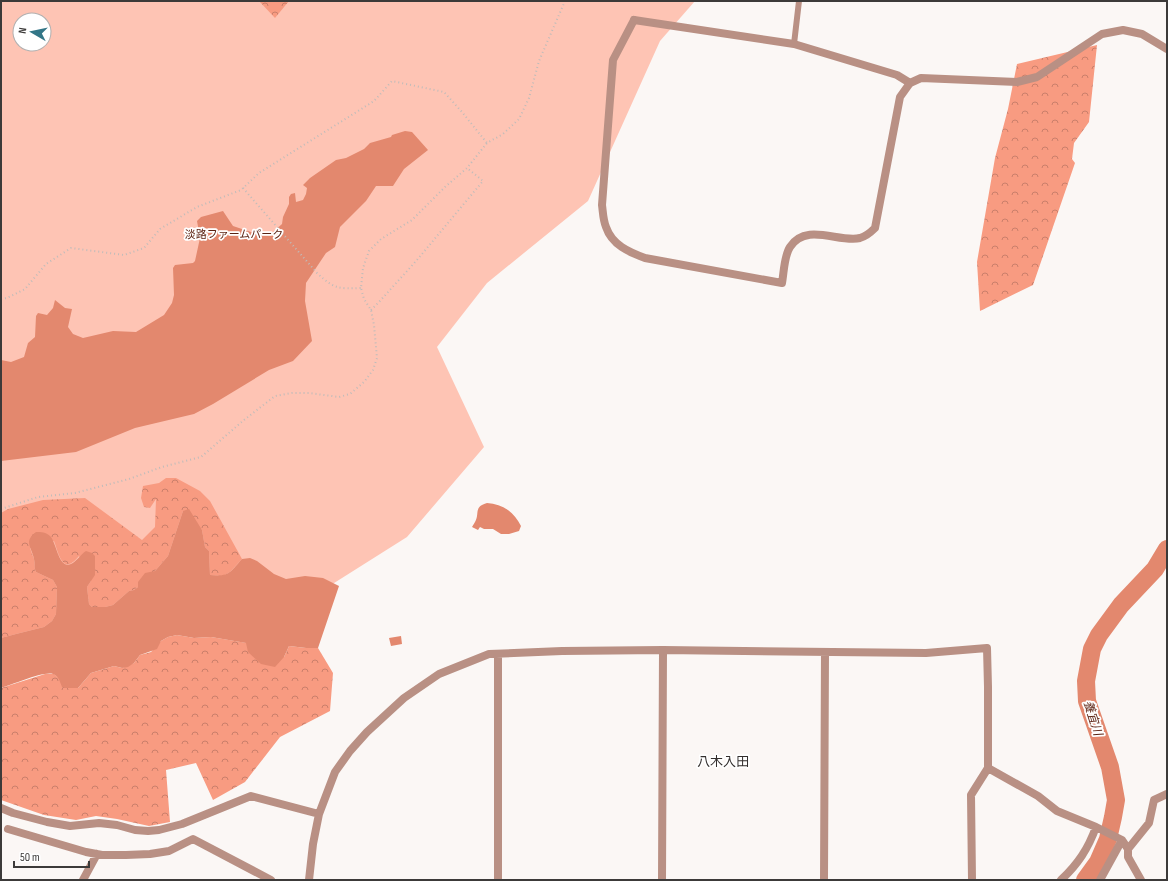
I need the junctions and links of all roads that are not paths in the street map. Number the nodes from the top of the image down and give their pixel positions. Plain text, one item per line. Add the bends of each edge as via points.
1 (799, 1) edge
2 (794, 44) junction
3 (1167, 49) edge
4 (910, 83) junction
5 (664, 650) junction
6 (825, 652) junction
7 (498, 654) junction
8 (988, 768) junction
9 (1167, 794) edge
10 (1, 808) edge
11 (319, 814) junction
12 (1096, 827) junction
13 (8, 829) dead end
14 (1120, 838) junction
15 (1128, 848) junction
16 (97, 854) junction
17 (83, 880) edge
18 (271, 880) edge
19 (310, 880) edge
20 (498, 880) edge
21 (662, 880) edge
22 (824, 880) edge
23 (972, 880) edge
24 (1061, 880) edge
25 (1100, 880) edge
26 (1141, 880) edge

1 - 2 lane
2 - 4 street via 897,75
2 - 4 street via 634,20 613,60 602,205 606,228 616,243 628,252 645,258 782,283 786,257 790,247 797,240 807,235 818,234 860,238 876,228 900,97
3 - 4 street via 1142,34 1123,30 1102,34 1037,77 1017,82 921,78
5 - 6 street
5 - 7 street
5 - 21 street
6 - 8 street via 926,653 987,648
6 - 22 street
7 - 11 street via 489,654 439,674 404,698 350,751 336,772
7 - 20 street
8 - 12 street via 1038,796 1057,810
8 - 23 street via 971,795
9 - 15 street via 1154,800 1149,823
10 - 11 street via 70,826 99,823 148,831 182,824 251,796
11 - 19 street
12 - 14 street
12 - 24 street via 1083,855
13 - 16 street
14 - 15 street
14 - 25 street
15 - 26 street via 1128,857
16 - 17 street
16 - 18 street via 156,853 194,839

